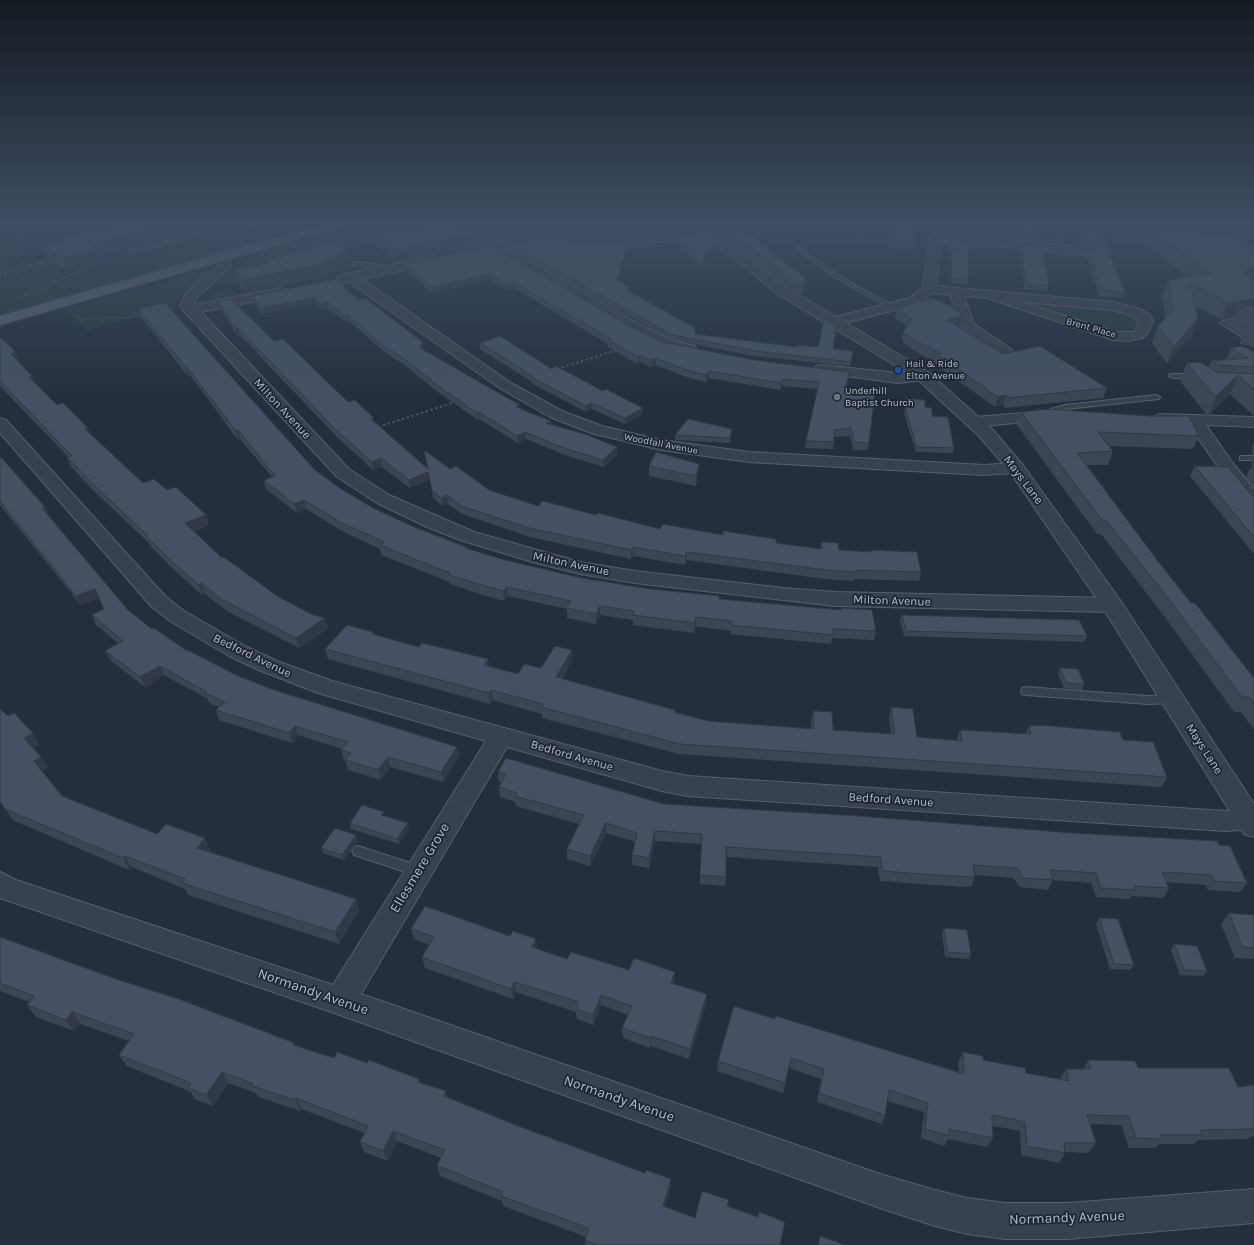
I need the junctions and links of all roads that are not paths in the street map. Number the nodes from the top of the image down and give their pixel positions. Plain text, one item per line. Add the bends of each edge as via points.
1 (134, 282) edge
2 (205, 282) edge
3 (368, 282) edge
4 (559, 282) edge
5 (771, 282) edge
6 (847, 282) edge
7 (929, 282) edge
8 (928, 289) junction
9 (290, 290) edge
10 (956, 293) junction
11 (992, 296) junction
12 (892, 307) junction
13 (191, 310) junction
14 (1254, 318) edge
15 (0, 321) edge
16 (833, 322) junction
17 (1254, 339) edge
18 (1006, 352) edge
19 (706, 353) edge
20 (808, 368) edge
21 (922, 375) junction
22 (1173, 376) dead end
23 (1198, 379) edge
24 (1156, 397) dead end
25 (1053, 416) junction
26 (1114, 417) edge
27 (1146, 418) edge
28 (1194, 420) junction
29 (0, 422) edge
30 (975, 422) junction
31 (1254, 422) edge
32 (1243, 458) dead end
33 (1254, 458) edge
34 (1016, 468) junction
35 (1254, 500) edge
36 (1112, 605) junction
37 (1026, 691) dead end
38 (1173, 699) junction
39 (501, 737) junction
40 (1252, 823) edge
41 (358, 851) dead end
42 (418, 871) junction
43 (2, 889) edge
44 (340, 1001) junction
45 (1254, 1206) edge

1 - 15 main road
2 - 13 street via 191,296 187,306
3 - 34 street, Woodfall Avenue via 506,386 556,414 597,430 661,445 749,457 984,470
4 - 19 street via 654,338
5 - 16 street, Mays Lane
6 - 12 lane
7 - 8 street
8 - 10 street, Brent Place
8 - 12 street via 913,300
9 - 13 street
10 - 11 street, Brent Place
10 - 18 street via 969,327
11 - 11 street, Brent Place via 1121,308 1140,314 1146,321 1141,333 1137,335 1113,336
12 - 16 street
13 - 36 street, Milton Avenue via 343,473 361,486 434,523 504,548 580,568 835,599
14 - 17 lane via 1223,323 1247,338
16 - 21 street, Mays Lane
20 - 21 street via 898,378
21 - 30 street, Mays Lane
22 - 23 lane via 1193,375
24 - 25 lane via 1065,407 1054,411
25 - 26 street
25 - 30 street
27 - 28 street
28 - 31 street
28 - 35 street
29 - 39 street, Bedford Avenue via 158,601 177,616 239,652 296,677
30 - 34 street, Mays Lane
32 - 33 lane
34 - 36 street, Mays Lane
36 - 38 street, Mays Lane
37 - 38 lane via 1148,700
38 - 40 street, Mays Lane
39 - 40 street, Bedford Avenue via 662,782 688,786
39 - 42 street, Ellesmere Grove
41 - 42 lane
42 - 44 street, Ellesmere Grove
43 - 44 street, Normandy Avenue
44 - 45 street, Normandy Avenue via 880,1191 967,1216 1005,1221 1068,1221

